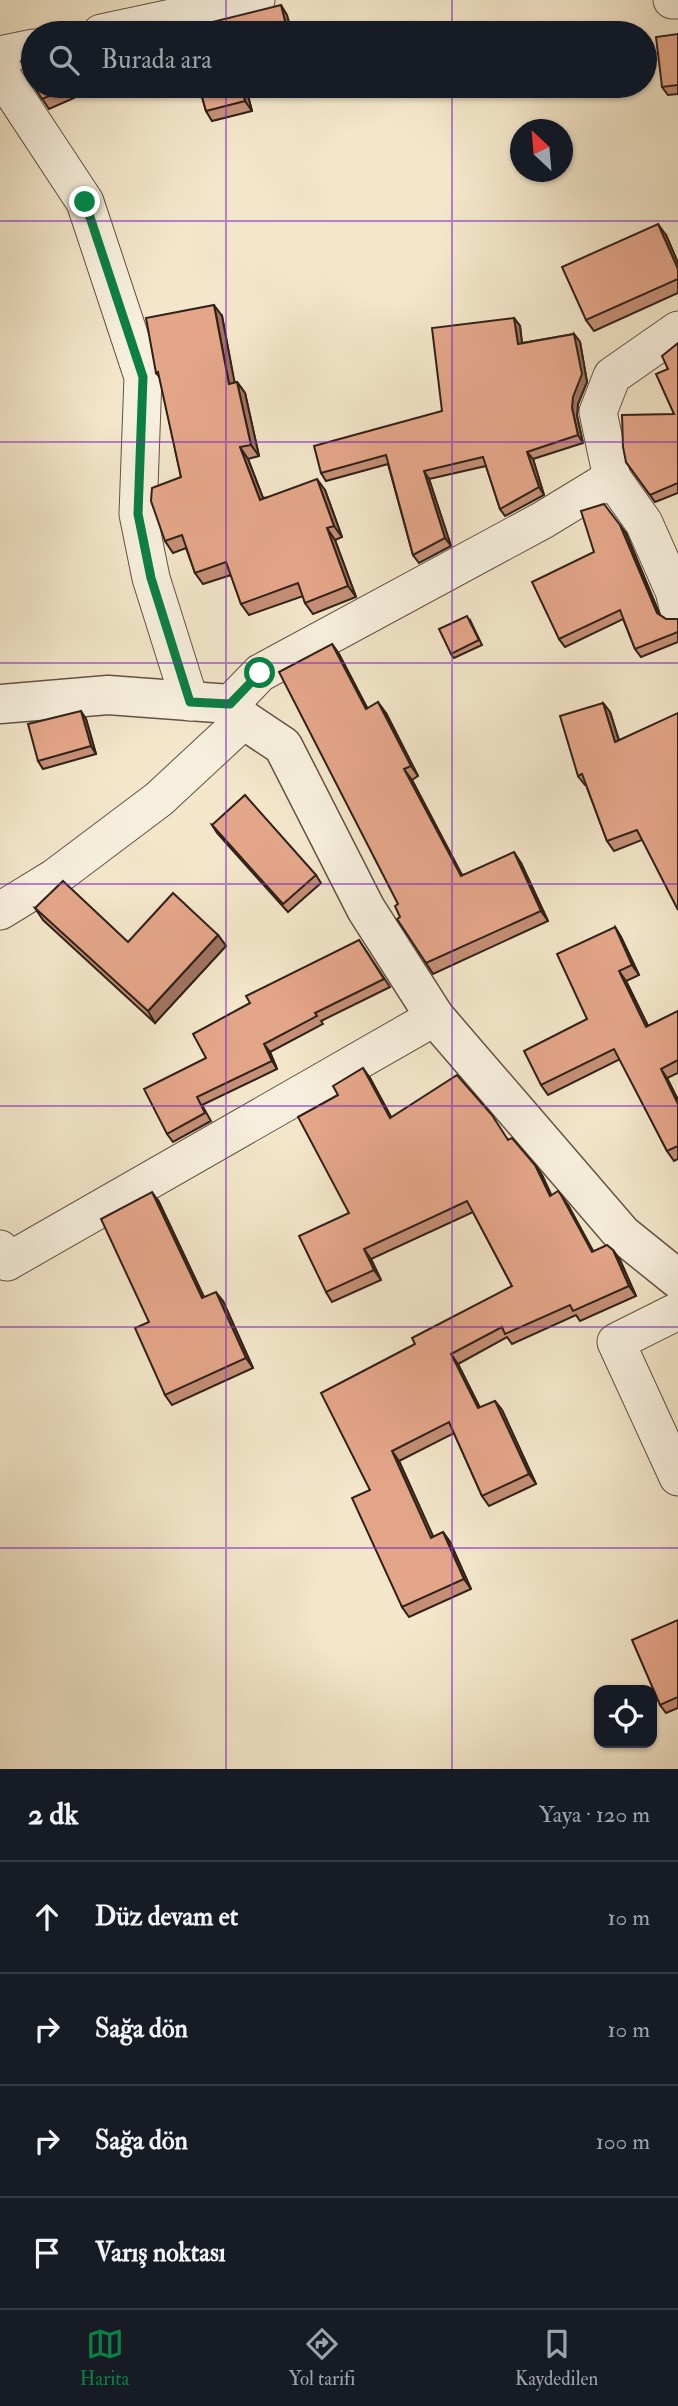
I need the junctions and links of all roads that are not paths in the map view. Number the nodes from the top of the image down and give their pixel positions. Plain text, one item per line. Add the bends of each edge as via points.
1 (256, 0) edge
2 (672, 0) edge
3 (678, 1) edge
4 (157, 21) edge
5 (21, 51) edge
6 (0, 55) edge
7 (0, 73) edge
8 (678, 330) edge
9 (612, 478) junction
10 (678, 607) edge
11 (190, 702) junction
12 (0, 704) edge
13 (237, 712) junction
14 (0, 911) edge
15 (435, 1017) junction
16 (0, 1248) edge
17 (678, 1279) edge
18 (678, 1311) edge
19 (678, 1477) edge

1 - 4 street
2 - 3 street
5 - 6 street
7 - 11 street via 85,202 143,377 138,514 151,578
8 - 9 street via 612,376 598,412
9 - 10 street via 644,523
9 - 13 street via 260,673
11 - 12 street via 108,695
11 - 13 street
13 - 14 street via 159,799 54,878
13 - 15 street via 283,746 366,909
15 - 16 street via 7,1262
15 - 17 street via 622,1234
18 - 19 street via 616,1342

